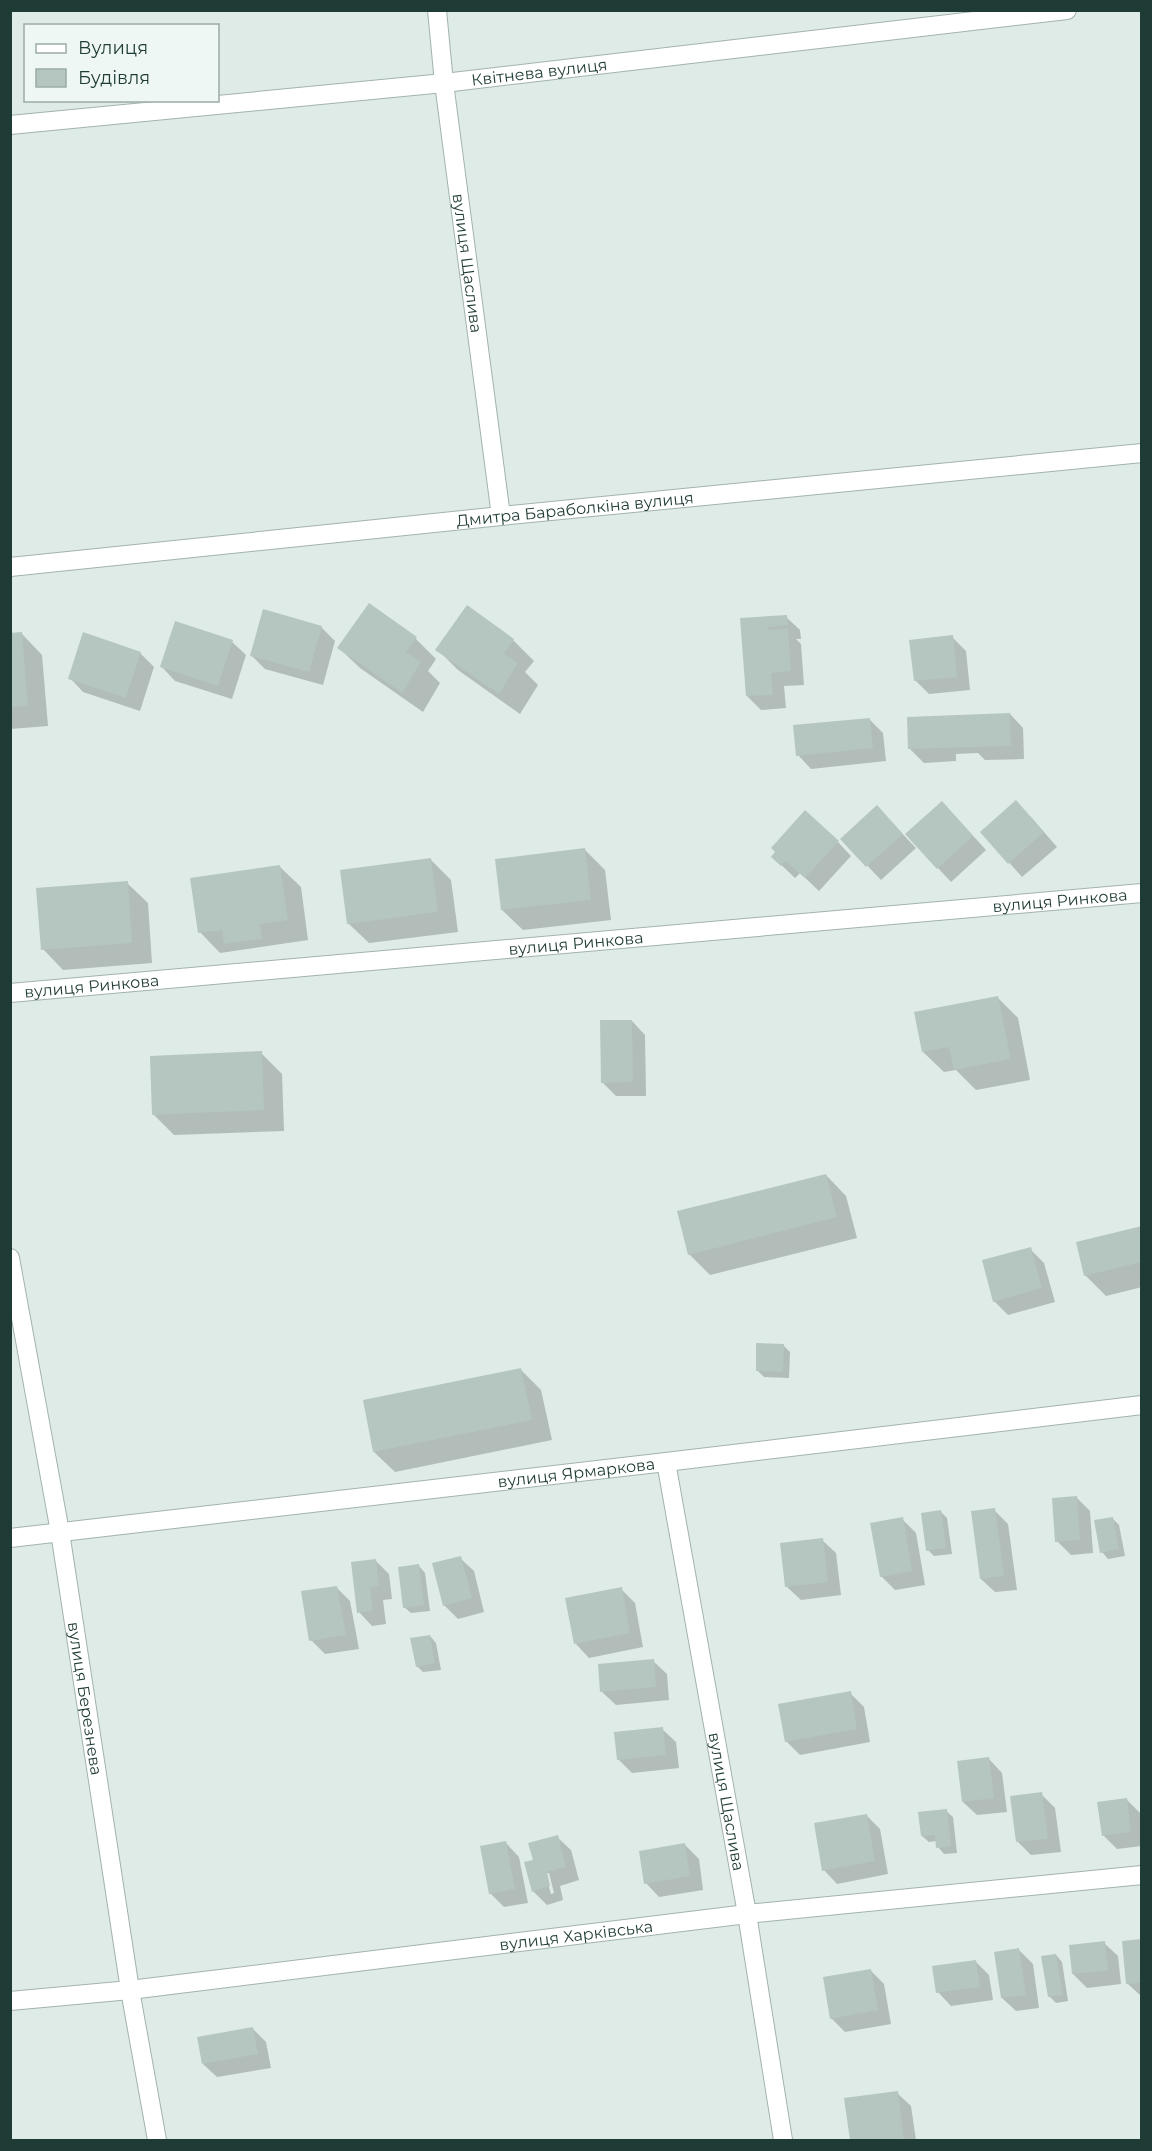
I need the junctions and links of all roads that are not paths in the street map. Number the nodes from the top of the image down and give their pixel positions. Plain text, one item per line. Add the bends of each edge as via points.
1 (437, 10) edge
2 (1067, 10) edge
3 (444, 83) junction
4 (10, 125) edge
5 (1142, 453) edge
6 (501, 516) junction
7 (10, 567) edge
8 (1142, 893) edge
9 (10, 993) edge
10 (10, 1258) edge
11 (1142, 1404) edge
12 (666, 1462) junction
13 (60, 1532) junction
14 (10, 1538) edge
15 (1142, 1875) edge
16 (747, 1914) junction
17 (130, 1990) junction
18 (10, 2001) edge
19 (157, 2140) edge
20 (783, 2140) edge

1 - 3 street, вулиця Щаслива
2 - 3 street, Квітнева вулиця
3 - 4 street, Квітнева вулиця
3 - 6 street, вулиця Щаслива
5 - 6 street, Дмитра Бараболкіна вулиця
6 - 7 street, Дмитра Бараболкіна вулиця
8 - 9 street, вулиця Ринкова
10 - 13 street, вулиця Березнева
11 - 12 street, вулиця Ярмаркова
12 - 13 street, вулиця Ярмаркова
12 - 16 street, вулиця Щаслива
13 - 14 street, вулиця Ярмаркова
13 - 17 street, вулиця Березнева
15 - 16 street, вулиця Харківська
16 - 17 street, вулиця Харківська
16 - 20 street, вулиця Щаслива
17 - 18 street, вулиця Харківська
17 - 19 street, вулиця Березнева

